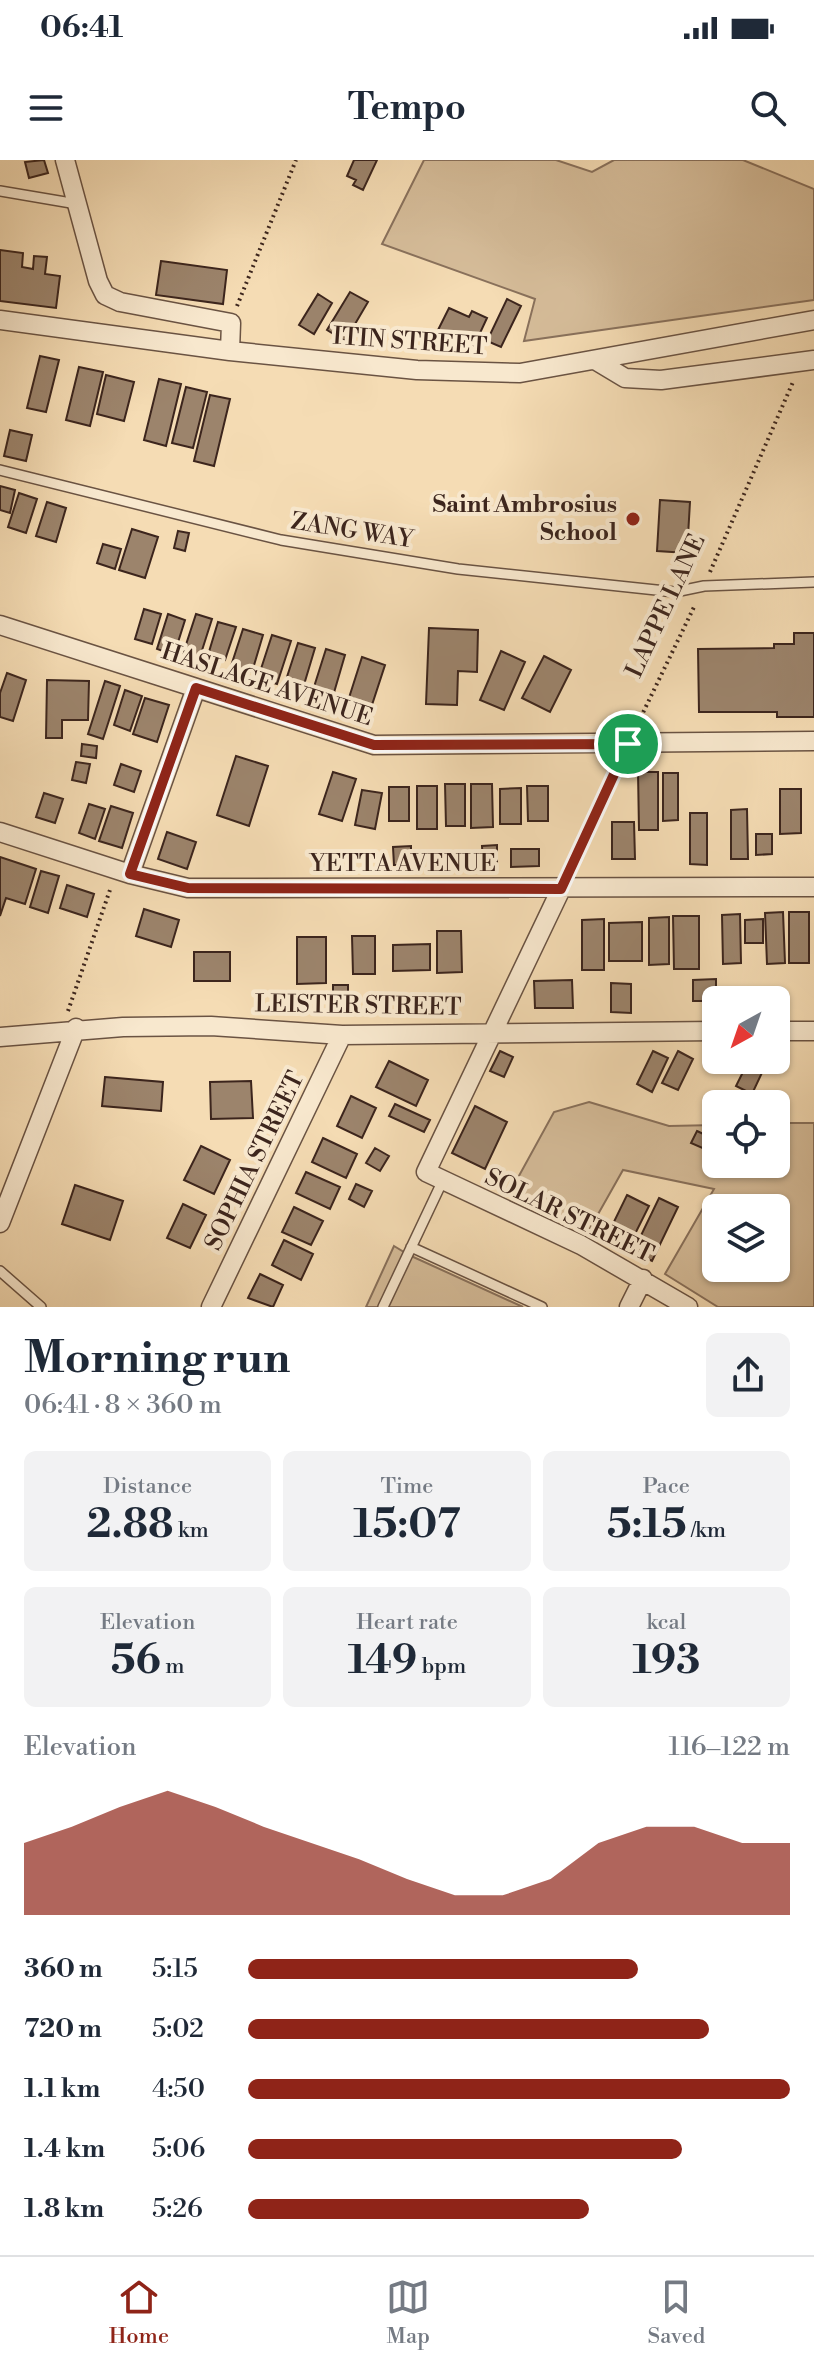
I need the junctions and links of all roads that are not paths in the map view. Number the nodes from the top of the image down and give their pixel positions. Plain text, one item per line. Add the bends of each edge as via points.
1 (65, 160) edge
2 (0, 191) edge
3 (77, 204) junction
4 (0, 320) edge
5 (814, 320) edge
6 (230, 351) junction
7 (595, 360) junction
8 (808, 361) edge
9 (0, 470) edge
10 (814, 582) edge
11 (0, 625) edge
12 (196, 688) junction
13 (814, 741) edge
14 (0, 832) edge
15 (123, 872) junction
16 (814, 887) edge
17 (561, 889) junction
18 (69, 1029) junction
19 (702, 1031) edge
20 (790, 1031) edge
21 (814, 1031) edge
22 (493, 1032) junction
23 (342, 1035) junction
24 (0, 1037) edge
25 (434, 1176) junction
26 (0, 1223) edge
27 (411, 1247) junction
28 (0, 1271) edge
29 (643, 1279) junction
30 (41, 1307) edge
31 (211, 1307) edge
32 (383, 1307) edge
33 (542, 1307) edge
34 (629, 1307) edge
35 (688, 1307) edge

1 - 3 street
2 - 3 lane
3 - 6 street via 105,295 231,323
4 - 6 street, ITIN STREET
5 - 7 street, ITIN STREET
6 - 7 street, ITIN STREET via 417,370 520,373
7 - 8 street via 625,378 661,380
9 - 10 lane, ZANG WAY via 296,542 489,572 675,592
11 - 12 street, HASLAGE AVENUE
12 - 13 street, HASLAGE AVENUE via 374,745
12 - 15 street
14 - 15 street, YETTA AVENUE
15 - 17 street, YETTA AVENUE via 188,888
16 - 17 street, YETTA AVENUE
17 - 22 street
18 - 23 street, LEISTER STREET via 211,1026
18 - 24 street, LEISTER STREET
18 - 26 street
19 - 22 street, LEISTER STREET
20 - 21 street
22 - 23 street, LEISTER STREET
22 - 25 street
23 - 31 street, SOPHIA STREET
25 - 27 lane
25 - 29 street, SOLAR STREET
27 - 32 lane
27 - 33 lane
28 - 30 lane
29 - 34 street
29 - 35 street, SOLAR STREET

